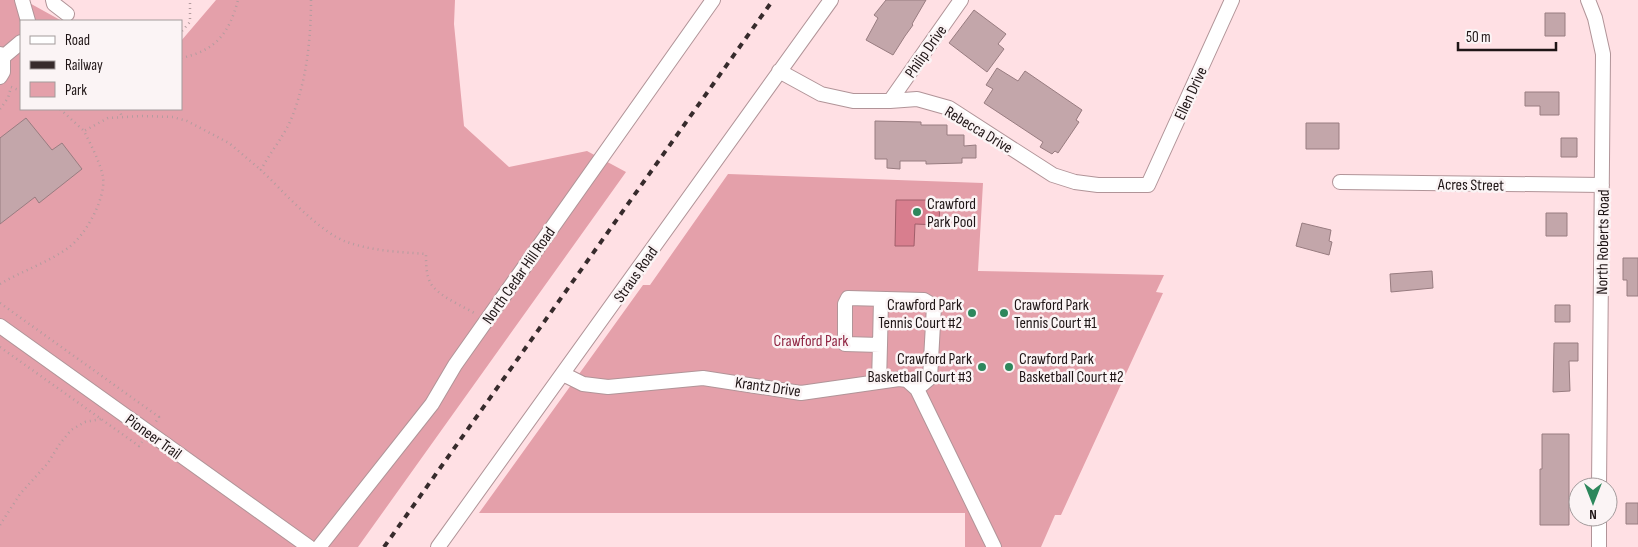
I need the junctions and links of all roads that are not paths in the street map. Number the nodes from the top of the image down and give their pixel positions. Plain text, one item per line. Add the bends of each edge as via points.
1 (22, 0) edge
2 (53, 0) edge
3 (713, 0) edge
4 (831, 0) edge
5 (961, 0) edge
6 (1232, 0) edge
7 (1588, 0) edge
8 (67, 14) dead end
9 (28, 20) edge
10 (20, 43) edge
11 (2, 56) edge
12 (779, 70) junction
13 (0, 77) edge
14 (890, 101) junction
15 (1340, 182) dead end
16 (1148, 185) joint
17 (1602, 185) junction
18 (881, 299) junction
19 (0, 326) edge
20 (880, 345) junction
21 (563, 374) junction
22 (880, 382) junction
23 (917, 389) junction
24 (1599, 477) edge
25 (1599, 527) edge
26 (309, 547) edge
27 (319, 547) edge
28 (438, 547) edge
29 (994, 547) edge
30 (1598, 547) edge

1 - 9 street
2 - 8 street
3 - 27 street, North Cedar Hill Road via 455,365 432,404
4 - 12 street, Straus Road
5 - 14 street, Philip Drive
6 - 16 street, Ellen Drive
7 - 17 street, North Roberts Road via 1603,54
10 - 11 street
11 - 13 street via 3,72
12 - 14 street, Rebecca Drive via 821,94 853,101
12 - 21 street, Straus Road
14 - 16 street, Rebecca Drive via 917,99 949,108 1053,175 1098,185
15 - 17 street, Acres Street
17 - 24 street, North Roberts Road
18 - 20 street
18 - 20 street via 848,298 844,344
18 - 23 street via 924,300 934,306 930,378
19 - 26 street, Pioneer Trail
20 - 22 street
21 - 22 street, Krantz Drive via 583,384 608,387 703,378 800,393
21 - 28 street, Straus Road
22 - 23 street, Krantz Drive via 906,380
23 - 29 street
25 - 30 street

